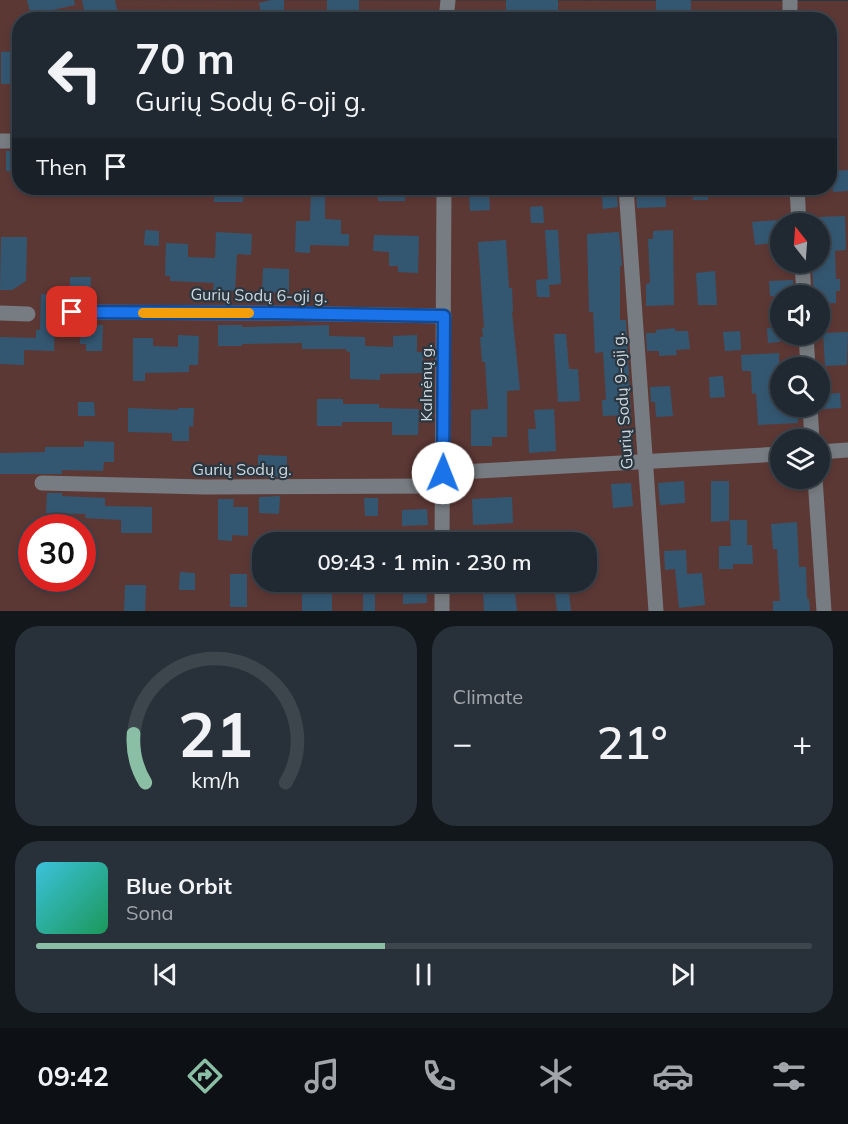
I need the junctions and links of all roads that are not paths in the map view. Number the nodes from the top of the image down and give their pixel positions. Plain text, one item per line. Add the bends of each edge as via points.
1 (444, 195) edge
2 (626, 195) edge
3 (797, 195) edge
4 (798, 213) edge
5 (72, 312) dead end
6 (0, 313) edge
7 (28, 314) dead end
8 (444, 316) junction
9 (848, 450) edge
10 (830, 451) edge
11 (770, 455) edge
12 (645, 462) junction
13 (443, 480) junction
14 (42, 483) dead end
15 (816, 489) edge
16 (442, 532) edge
17 (442, 592) edge
18 (442, 611) edge
19 (656, 611) edge
20 (824, 611) edge

1 - 8 street, Kalnėnų g.
2 - 12 street, Gurių Sodų 9-oji g.
3 - 4 street
5 - 8 street, Gurių Sodų 6-oji g.
6 - 7 street
8 - 13 street, Kalnėnų g.
9 - 10 street
11 - 12 street, Gurių Sodų g.
12 - 13 street, Gurių Sodų g.
12 - 19 street, Gurių Sodų 9-oji g.
13 - 14 street, Gurių Sodų g. via 205,488
13 - 16 street, Kalnėnų g.
15 - 20 street
17 - 18 street

